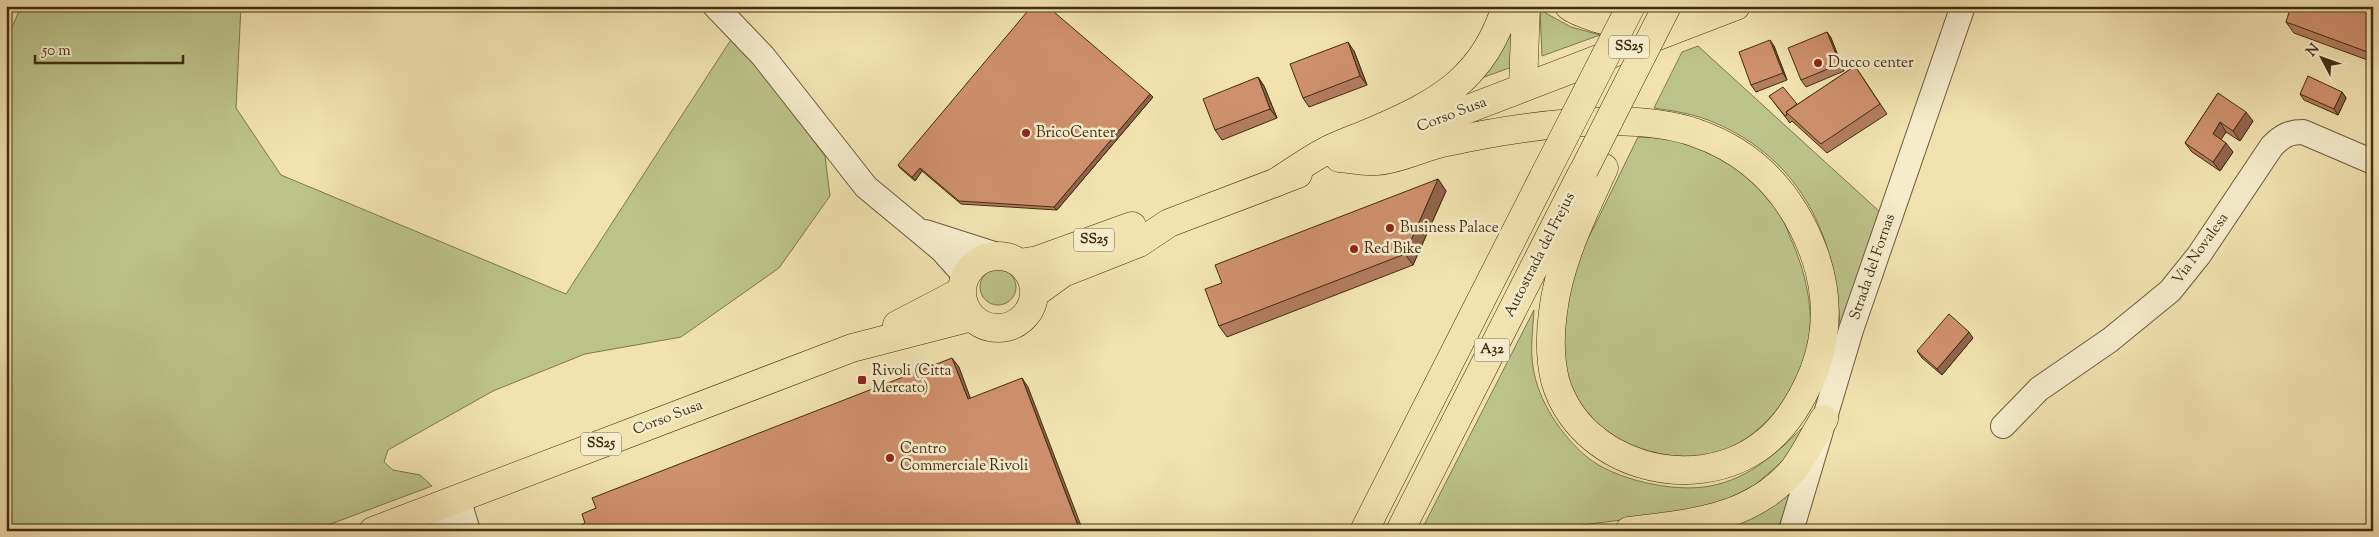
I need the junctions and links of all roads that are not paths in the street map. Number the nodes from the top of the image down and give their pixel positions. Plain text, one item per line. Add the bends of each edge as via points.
1 (716, 6) edge
2 (1506, 6) edge
3 (1526, 6) edge
4 (1569, 6) edge
5 (1631, 6) edge
6 (1667, 6) edge
7 (1686, 6) edge
8 (1693, 6) edge
9 (1736, 6) edge
10 (1963, 6) edge
11 (1523, 87) junction
12 (1339, 158) junction
13 (2373, 162) edge
14 (1594, 169) junction
15 (1276, 183) junction
16 (1169, 224) junction
17 (919, 230) junction
18 (1010, 260) junction
19 (964, 284) junction
20 (1034, 294) junction
21 (972, 317) junction
22 (852, 348) junction
23 (1824, 419) junction
24 (2003, 426) dead end
25 (458, 498) junction
26 (373, 531) edge
27 (441, 531) edge
28 (468, 531) edge
29 (1364, 531) edge
30 (1400, 531) edge
31 (1629, 531) edge
32 (1790, 531) edge

1 - 17 street via 764,56 866,187
2 - 15 main road via 1488,51 1463,81 1404,118 1325,152
3 - 11 main road
4 - 8 main road via 1600,20 1627,25 1647,22
5 - 29 main road, A32, bridge
6 - 14 main road, Autostrada del Frejus / A32, bridge
7 - 14 main road
9 - 11 main road, Corso Susa / SS25
10 - 23 street, Strada del Fornas via 1851,330
11 - 12 main road, Corso Susa / SS25
12 - 14 main road via 1378,162 1485,134 1559,125 1637,122 1695,132 1725,145 1749,161 1774,183 1792,205 1807,234 1819,271 1825,324 1819,357 1806,389 1787,419 1762,445 1731,462 1699,470 1668,471 1636,463 1608,449 1585,430 1567,406 1555,379 1551,346 1553,312 1560,275
12 - 15 main road, Corso Susa / SS25
13 - 24 street, Via Novalesa via 2303,132 2282,136 2199,255 2170,290 2110,340 2040,388
14 - 30 main road, Autostrada del Frejus / A32
15 - 16 main road, Corso Susa / SS25
16 - 18 main road, Corso Susa / SS25 via 1132,226 1038,260
16 - 20 main road, Corso Susa / SS25 via 1139,242 1064,273
17 - 18 street
17 - 19 street via 942,250
18 - 19 main road, SS25 via 980,262
18 - 20 main road via 1032,280
19 - 21 main road via 964,305
19 - 22 main road, Corso Susa / SS25
20 - 21 main road via 1027,314 1011,326 990,327
21 - 22 main road, Corso Susa / SS25
22 - 25 main road, Corso Susa / SS25
23 - 31 main road via 1794,468 1753,501 1705,521
23 - 32 street, Strada del Fornas
25 - 26 main road, Corso Susa / SS25
25 - 27 street
25 - 28 street

